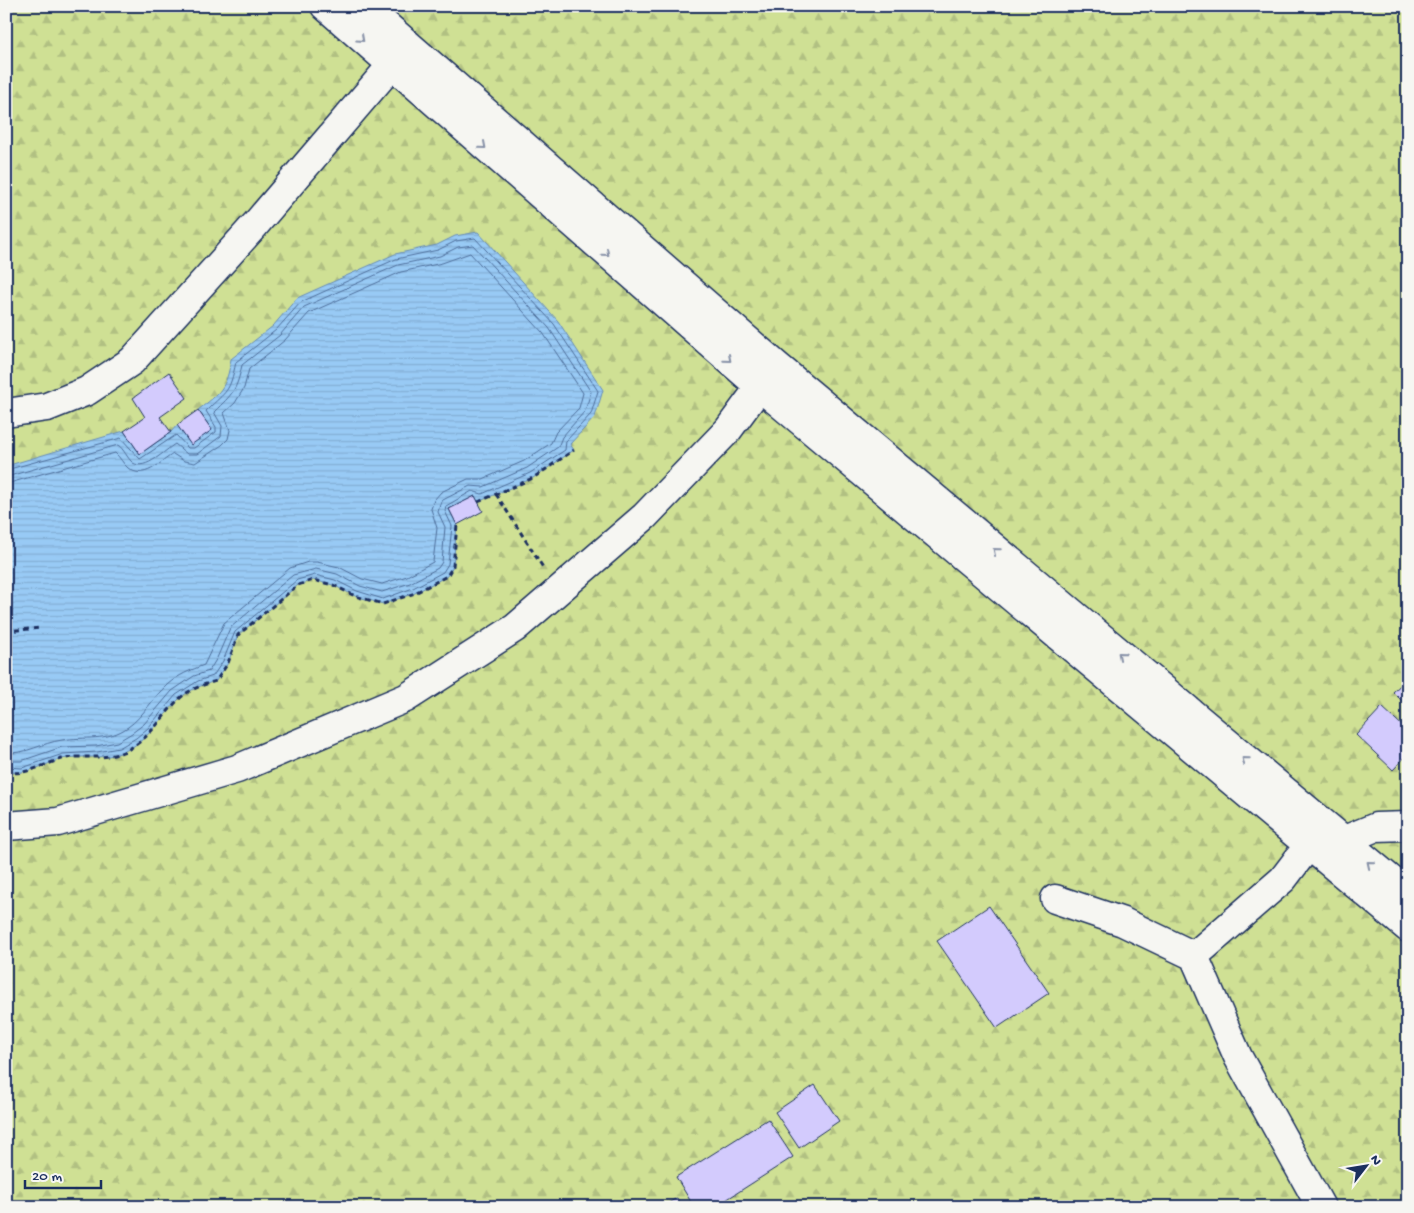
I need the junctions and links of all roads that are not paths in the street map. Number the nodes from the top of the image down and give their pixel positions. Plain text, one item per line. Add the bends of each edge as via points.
1 (325, 6) edge
2 (364, 6) edge
3 (400, 56) junction
4 (776, 365) junction
5 (760, 387) junction
6 (6, 413) edge
7 (6, 826) edge
8 (1408, 826) edge
9 (1325, 838) junction
10 (1408, 894) edge
11 (1055, 899) dead end
12 (1408, 928) edge
13 (1194, 956) junction
14 (1321, 1207) edge

1 -> 3 street
2 - 3 street
3 - 4 street
3 -> 5 street
3 - 6 street via 132,361 87,391 47,407
4 - 5 street
9 -> 4 street
5 - 7 street via 728,430 645,516 559,592 515,628 406,698 237,769 58,822
5 - 9 street
8 - 9 street via 1376,827
10 -> 9 street
9 - 12 street
9 - 13 street
11 - 13 street via 1123,922
13 - 14 street via 1238,1057

